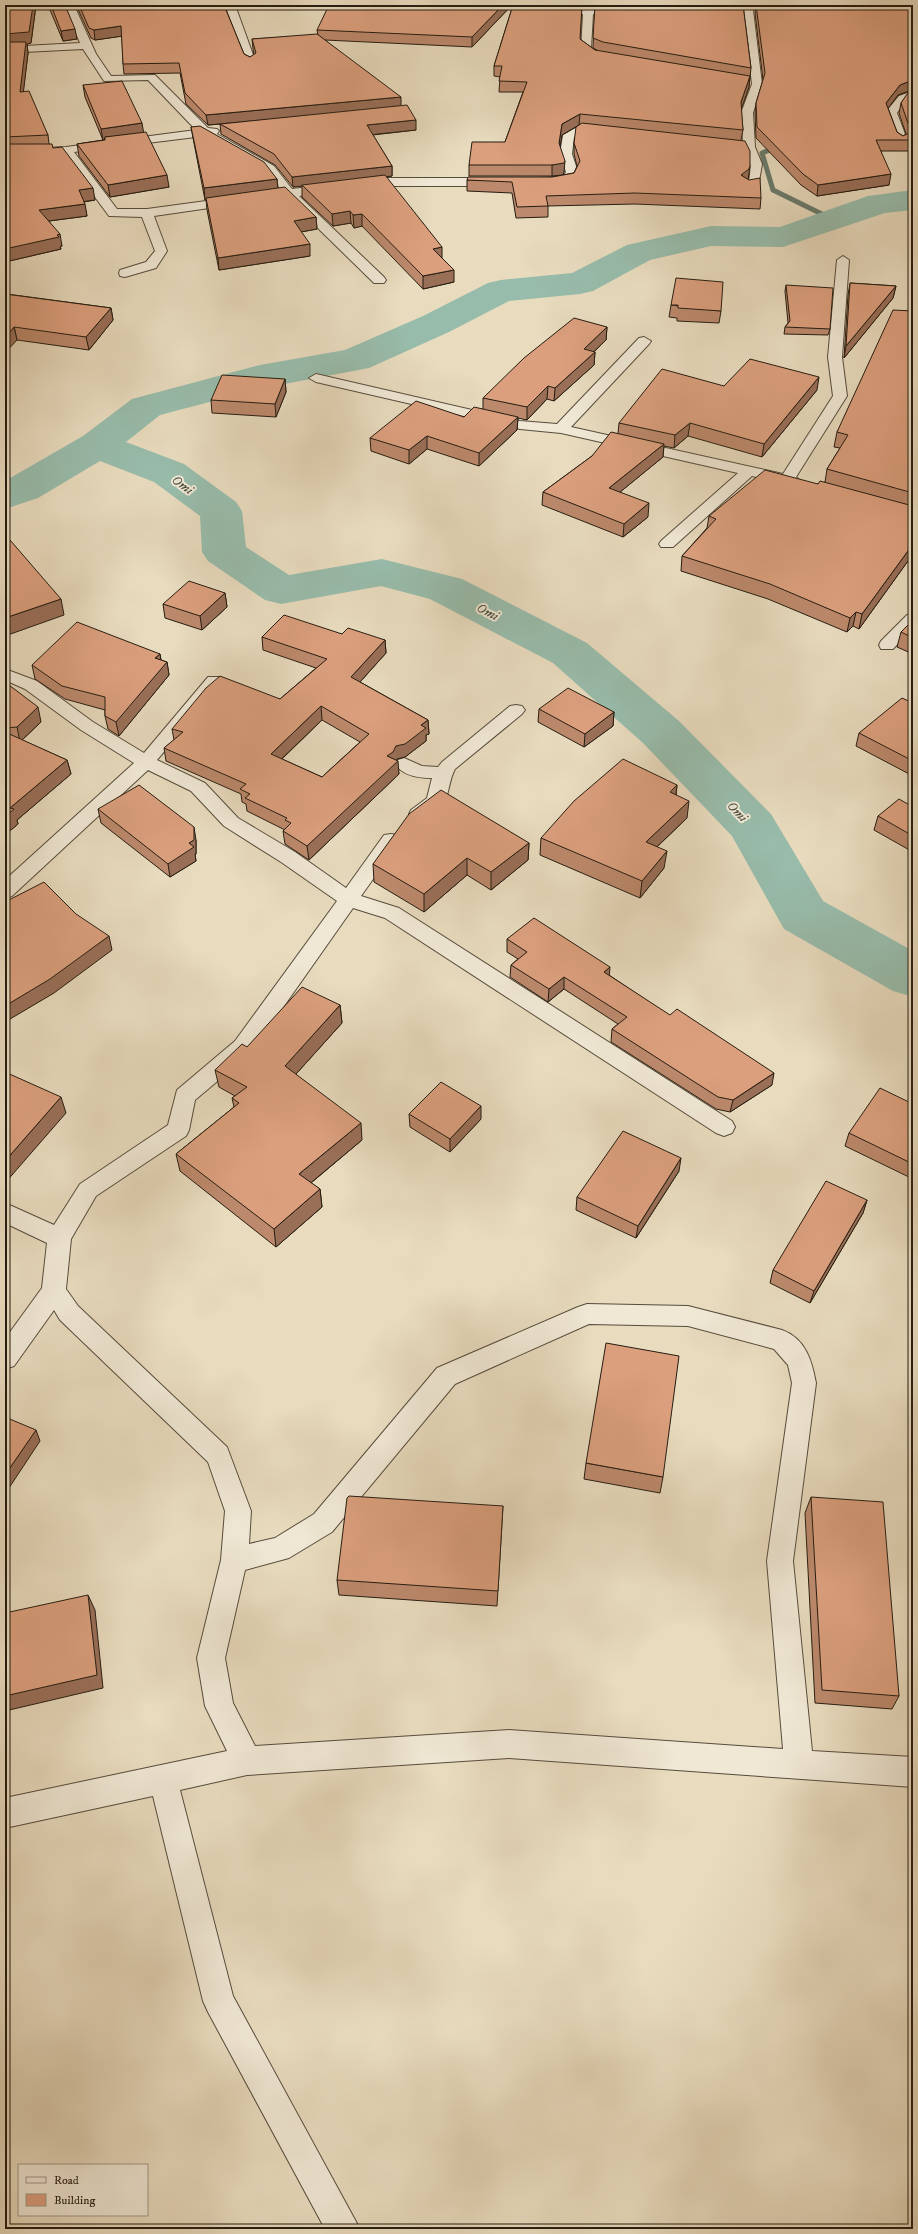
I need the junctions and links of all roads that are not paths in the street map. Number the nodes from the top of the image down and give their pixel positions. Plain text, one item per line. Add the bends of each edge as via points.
1 (69, 5) edge
2 (230, 5) edge
3 (515, 5) edge
4 (748, 10) dead end
5 (588, 11) junction
6 (634, 12) edge
7 (86, 46) junction
8 (5, 50) edge
9 (619, 60) edge
10 (251, 63) edge
11 (744, 82) edge
12 (757, 84) junction
13 (913, 94) edge
14 (227, 129) edge
15 (616, 131) edge
16 (204, 132) junction
17 (902, 142) edge
18 (710, 143) edge
19 (749, 147) junction
20 (6, 150) edge
21 (66, 150) junction
22 (514, 182) edge
23 (537, 182) edge
24 (747, 186) edge
25 (289, 193) junction
26 (147, 213) junction
27 (843, 260) dead end
28 (125, 273) dead end
29 (379, 280) dead end
30 (644, 341) dead end
31 (316, 378) dead end
32 (561, 429) junction
33 (749, 471) junction
34 (787, 479) junction
35 (802, 483) edge
36 (667, 544) dead end
37 (913, 619) edge
38 (887, 645) dead end
39 (5, 674) edge
40 (214, 681) edge
41 (516, 710) dead end
42 (146, 762) junction
43 (404, 764) dead end
44 (445, 773) junction
45 (5, 891) edge
46 (348, 899) junction
47 (724, 1127) dead end
48 (5, 1212) edge
49 (59, 1238) junction
50 (54, 1291) junction
51 (5, 1358) edge
52 (234, 1560) junction
53 (247, 1760) junction
54 (799, 1764) junction
55 (913, 1772) edge
56 (163, 1779) junction
57 (5, 1813) edge
58 (342, 2229) edge

1 - 7 street
2 - 10 street
3 - 5 street via 526,8
4 - 12 street
5 - 6 street
5 - 9 street via 586,50 600,57
7 - 8 street
7 - 16 street via 102,74 108,79 151,77
11 - 12 street
12 - 19 street via 748,113
13 - 17 street via 900,101 892,113
14 - 16 street
15 - 23 street via 579,129 568,135 566,154 572,172 570,179
16 - 21 street
16 - 25 street via 270,169
18 - 19 street
19 - 24 street via 758,164 754,184
20 - 21 street
21 - 26 street via 113,213
22 - 25 street via 385,182
25 - 26 street
25 - 29 street
26 - 28 street via 161,251 151,265
27 - 34 street via 835,357 840,396
30 - 32 street
31 - 32 street via 520,425
32 - 33 street
33 - 34 street
33 - 36 street
34 - 35 street
37 - 38 street
39 - 42 street via 31,685 87,726
40 - 42 street
41 - 44 street via 448,766
42 - 45 street
42 - 46 street via 198,788 231,822 288,857
43 - 44 street via 419,772
44 - 46 street via 440,781 436,801 404,825
46 - 47 street via 392,913
46 - 49 street via 242,1047 185,1096 178,1130 88,1190
48 - 49 street
49 - 50 street
50 - 51 street
50 - 52 street via 69,1313 218,1455 238,1511
52 - 53 street via 211,1658 219,1706
52 - 54 street via 280,1550 323,1523 446,1376 587,1314 688,1316 782,1341 800,1361 804,1383 780,1561
53 - 54 street via 509,1744
53 - 56 street
54 - 55 street
56 - 57 street
56 - 58 street via 219,2000

